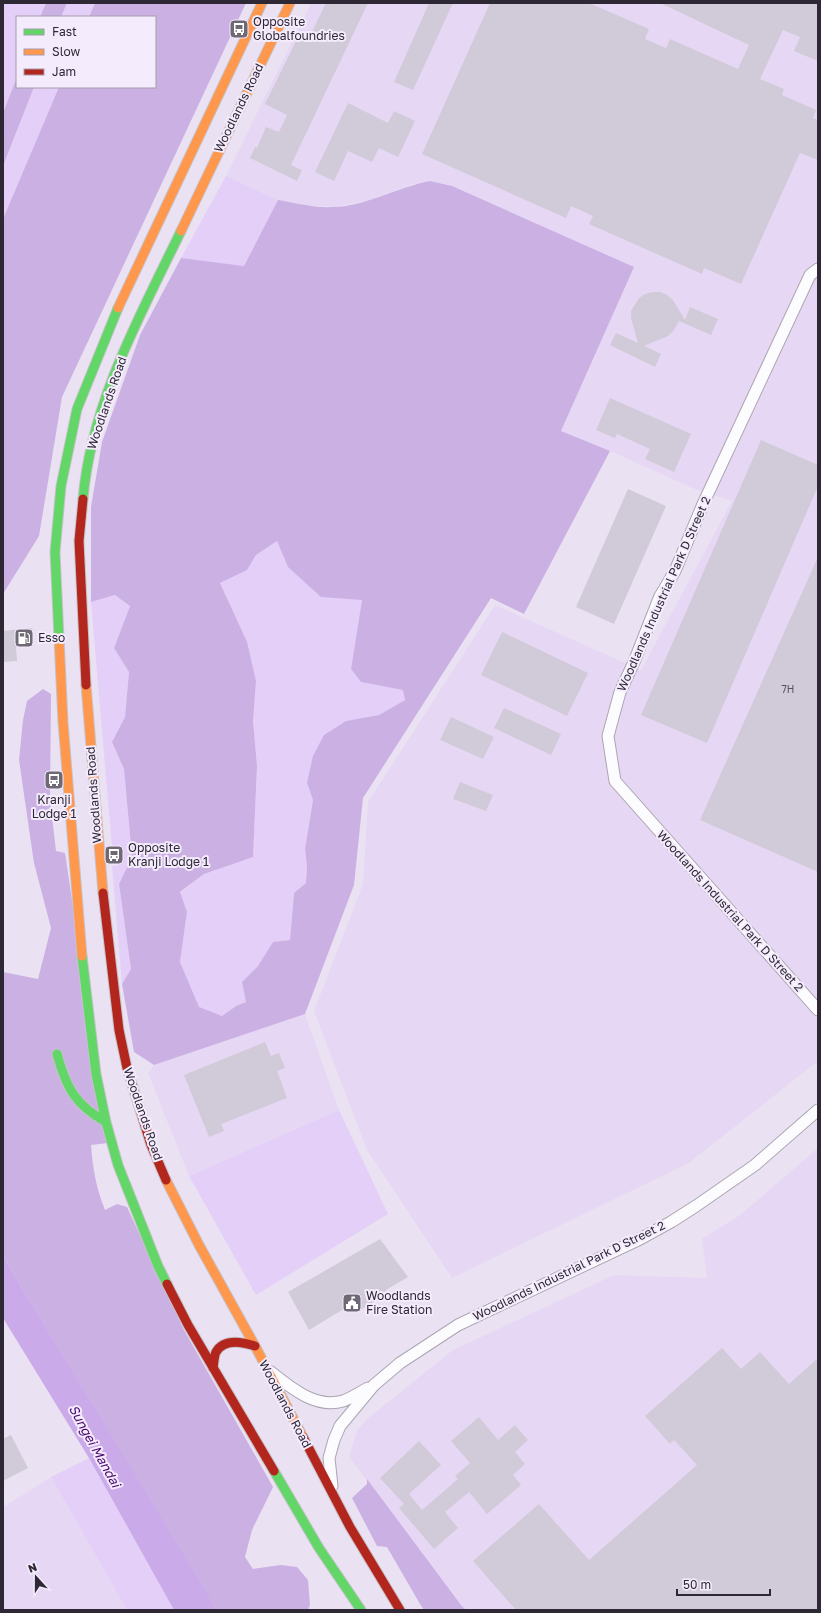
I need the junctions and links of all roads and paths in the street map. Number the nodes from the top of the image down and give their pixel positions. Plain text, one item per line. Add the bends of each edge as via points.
1 (262, 3) edge
2 (290, 3) edge
3 (814, 272) edge
4 (818, 1010) edge
5 (57, 1054) dead end
6 (818, 1110) edge
7 (106, 1122) junction
8 (255, 1346) junction
9 (213, 1368) junction
10 (268, 1369) junction
11 (374, 1385) junction
12 (333, 1494) junction
13 (361, 1610) edge
14 (400, 1610) edge

1 - 7 main road, Woodlands Road via 112,322 77,409 61,486 56,552 67,782 87,1007 96,1074
2 - 8 main road, Woodlands Road via 132,332 109,387 93,438 86,472 79,541 86,695 100,871 119,1030 127,1068 151,1145 168,1184
3 - 4 street, Woodlands Industrial Park D Street 2 via 654,611 620,692 608,736 615,781
5 - 7 main road via 63,1078 73,1097 94,1116
6 - 11 street, Woodlands Industrial Park D Street 2 via 755,1165 696,1206 640,1239 458,1325 405,1360
7 - 9 main road, Woodlands Road via 118,1165 158,1266
8 - 9 main road via 238,1341 227,1344 216,1353
8 - 10 main road, Woodlands Road
9 - 13 main road, Woodlands Road via 315,1542
10 - 11 street, Woodlands Industrial Park D Street 2 via 292,1388 318,1401 344,1401
10 - 12 main road, Woodlands Road
11 - 12 street, Woodlands Industrial Park D Street 2 via 340,1426 334,1440 330,1458
12 - 14 main road, Woodlands Road

